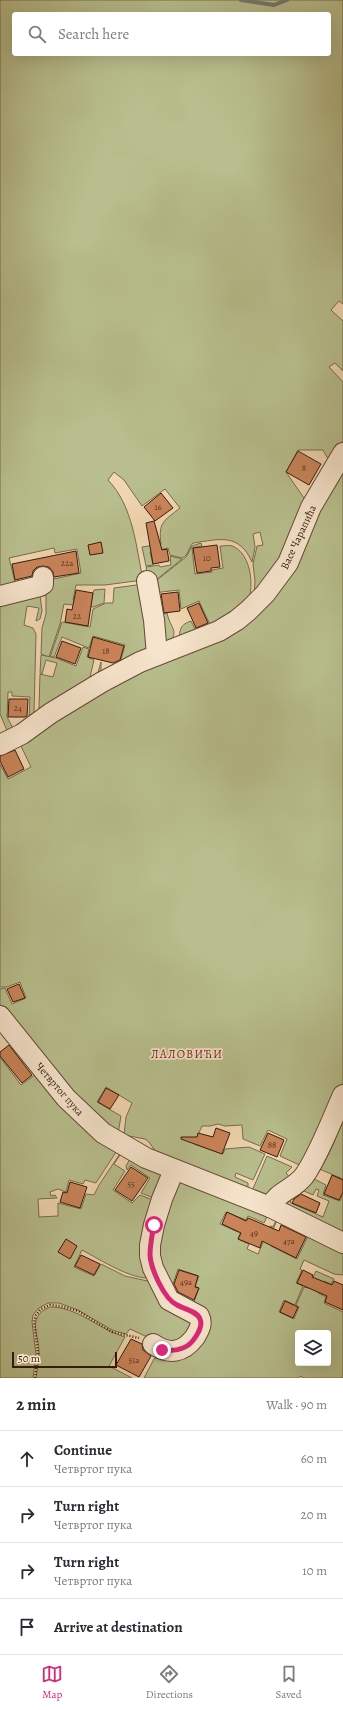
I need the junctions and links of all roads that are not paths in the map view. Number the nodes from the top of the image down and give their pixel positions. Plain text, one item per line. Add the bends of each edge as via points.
1 (343, 452) edge
2 (147, 581) dead end
3 (42, 582) dead end
4 (0, 596) edge
5 (157, 655) junction
6 (0, 745) edge
7 (0, 1016) edge
8 (343, 1095) edge
9 (174, 1170) junction
10 (270, 1207) junction
11 (343, 1242) edge
12 (153, 1344) road end

1 - 5 street, Васе Чарапића via 312,507 288,563 265,594 237,620 219,631
2 - 5 street
3 - 4 street
5 - 6 street, Васе Чарапића via 102,682 22,734
7 - 9 street, Четвртог пука via 66,1098 91,1122 146,1158
8 - 10 street via 307,1172 296,1184 276,1196
9 - 10 street, Четвртог пука
9 - 12 street via 154,1225 150,1256 153,1268 169,1300 199,1316 201,1326 185,1348 168,1351
10 - 11 street, Четвртог пука

